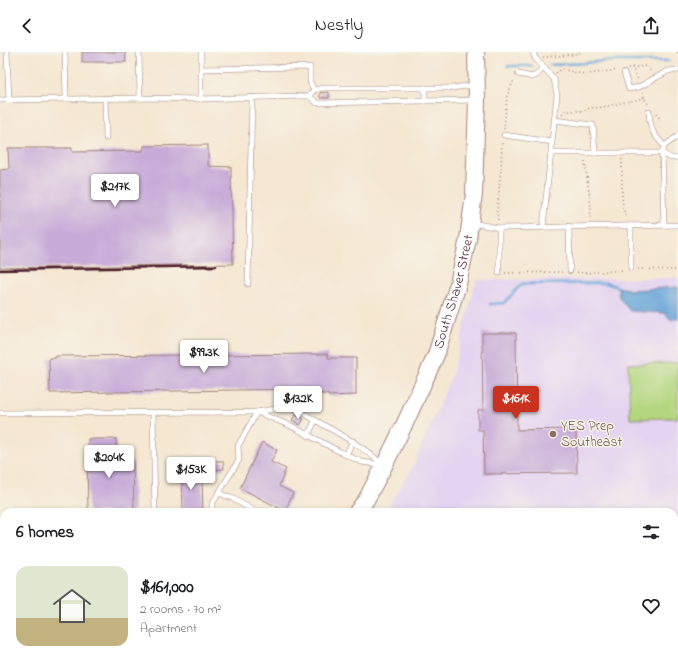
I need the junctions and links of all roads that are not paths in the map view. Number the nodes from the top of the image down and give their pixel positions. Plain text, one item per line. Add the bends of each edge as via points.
1 (8, 52) edge
2 (65, 52) edge
3 (139, 52) edge
4 (201, 52) edge
5 (476, 52) edge
6 (533, 52) edge
7 (543, 67) junction
8 (201, 70) junction
9 (678, 70) edge
10 (624, 73) dead end
11 (518, 74) road end
12 (477, 84) junction
13 (425, 88) junction
14 (314, 90) junction
15 (252, 96) junction
16 (309, 96) junction
17 (105, 98) junction
18 (140, 98) junction
19 (66, 99) junction
20 (201, 99) junction
21 (0, 100) edge
22 (8, 100) junction
23 (477, 100) junction
24 (425, 101) junction
25 (649, 112) dead end
26 (555, 120) junction
27 (504, 135) road end
28 (678, 136) edge
29 (106, 138) dead end
30 (552, 142) junction
31 (664, 146) junction
32 (551, 152) junction
33 (595, 153) junction
34 (662, 153) junction
35 (678, 158) edge
36 (470, 222) junction
37 (664, 225) junction
38 (678, 225) edge
39 (544, 226) junction
40 (569, 226) junction
41 (628, 226) junction
42 (499, 228) junction
43 (632, 268) road end
44 (570, 271) road end
45 (499, 273) road end
46 (248, 284) dead end
47 (257, 412) junction
48 (0, 413) edge
49 (153, 413) junction
50 (315, 420) junction
51 (308, 435) junction
52 (353, 441) junction
53 (346, 455) junction
54 (384, 466) junction
55 (218, 494) junction
56 (155, 508) edge
57 (212, 508) edge
58 (249, 508) edge
59 (360, 508) edge

1 - 22 lane
2 - 19 lane
3 - 18 lane
4 - 8 lane
5 - 12 main road, South Shaver Street
6 - 7 lane
7 - 11 lane via 533,77
7 - 26 lane via 554,79 557,95
8 - 14 lane via 310,67 310,82
8 - 20 lane
9 - 10 lane via 668,71 629,89
12 - 13 lane via 452,88
12 - 23 main road, South Shaver Street
13 - 14 lane
13 - 24 lane
14 - 16 lane
15 - 16 lane
15 - 20 lane
15 - 46 lane
16 - 24 lane via 317,103
17 - 18 lane
17 - 19 lane
17 - 29 lane
18 - 20 lane
19 - 22 lane
21 - 22 lane
23 - 24 lane
23 - 36 main road, South Shaver Street via 474,194
25 - 31 lane via 650,126
26 - 30 lane
26 - 33 lane via 593,125
27 - 30 lane
28 - 31 lane
30 - 32 lane
31 - 34 lane
32 - 33 lane
32 - 39 lane
33 - 34 lane
34 - 35 lane via 671,158
34 - 37 lane
36 - 42 lane
36 - 54 main road, South Shaver Street via 458,284 436,355
37 - 38 lane
37 - 41 lane
39 - 40 lane
39 - 42 lane
40 - 41 lane
40 - 44 lane
41 - 43 lane
42 - 45 lane
47 - 49 lane
47 - 50 lane via 292,406
47 - 51 lane
47 - 55 lane via 238,446 239,460
48 - 49 lane
49 - 56 lane
50 - 51 lane
50 - 52 lane
51 - 53 lane
52 - 53 lane
52 - 54 lane
53 - 54 lane via 362,462
54 - 59 main road, South Shaver Street
55 - 57 lane
55 - 58 lane via 232,498

